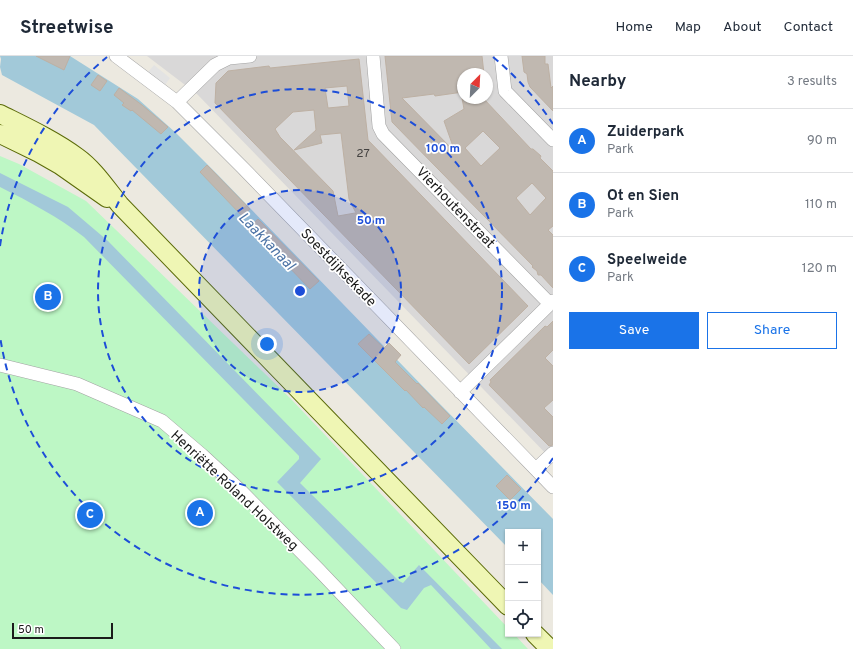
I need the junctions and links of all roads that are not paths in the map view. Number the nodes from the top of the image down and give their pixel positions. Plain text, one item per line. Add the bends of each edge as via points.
1 (116, 56) edge
2 (250, 56) edge
3 (373, 56) edge
4 (501, 56) edge
5 (177, 102) junction
6 (0, 114) edge
7 (0, 134) edge
8 (553, 140) edge
9 (120, 205) junction
10 (551, 302) edge
11 (0, 365) edge
12 (460, 392) junction
13 (553, 453) edge
14 (536, 469) junction
15 (553, 487) edge
16 (505, 603) edge
17 (538, 637) edge
18 (394, 649) edge
19 (550, 649) edge

1 - 5 street, Soestdijksekade
2 - 5 street via 229,58 215,65
3 - 10 street, Vierhoutenstraat via 379,126 383,134
4 - 8 street via 505,91
5 - 12 street, Soestdijksekade
6 - 9 main road via 79,158
7 - 9 main road via 60,165
9 - 16 main road
10 - 12 street
11 - 18 street, Henriëtte Roland Holstweg via 77,384 162,421 242,492
12 - 14 street, Soestdijksekade
13 - 14 street
14 - 15 street, Soestdijksekade
17 - 19 main road

